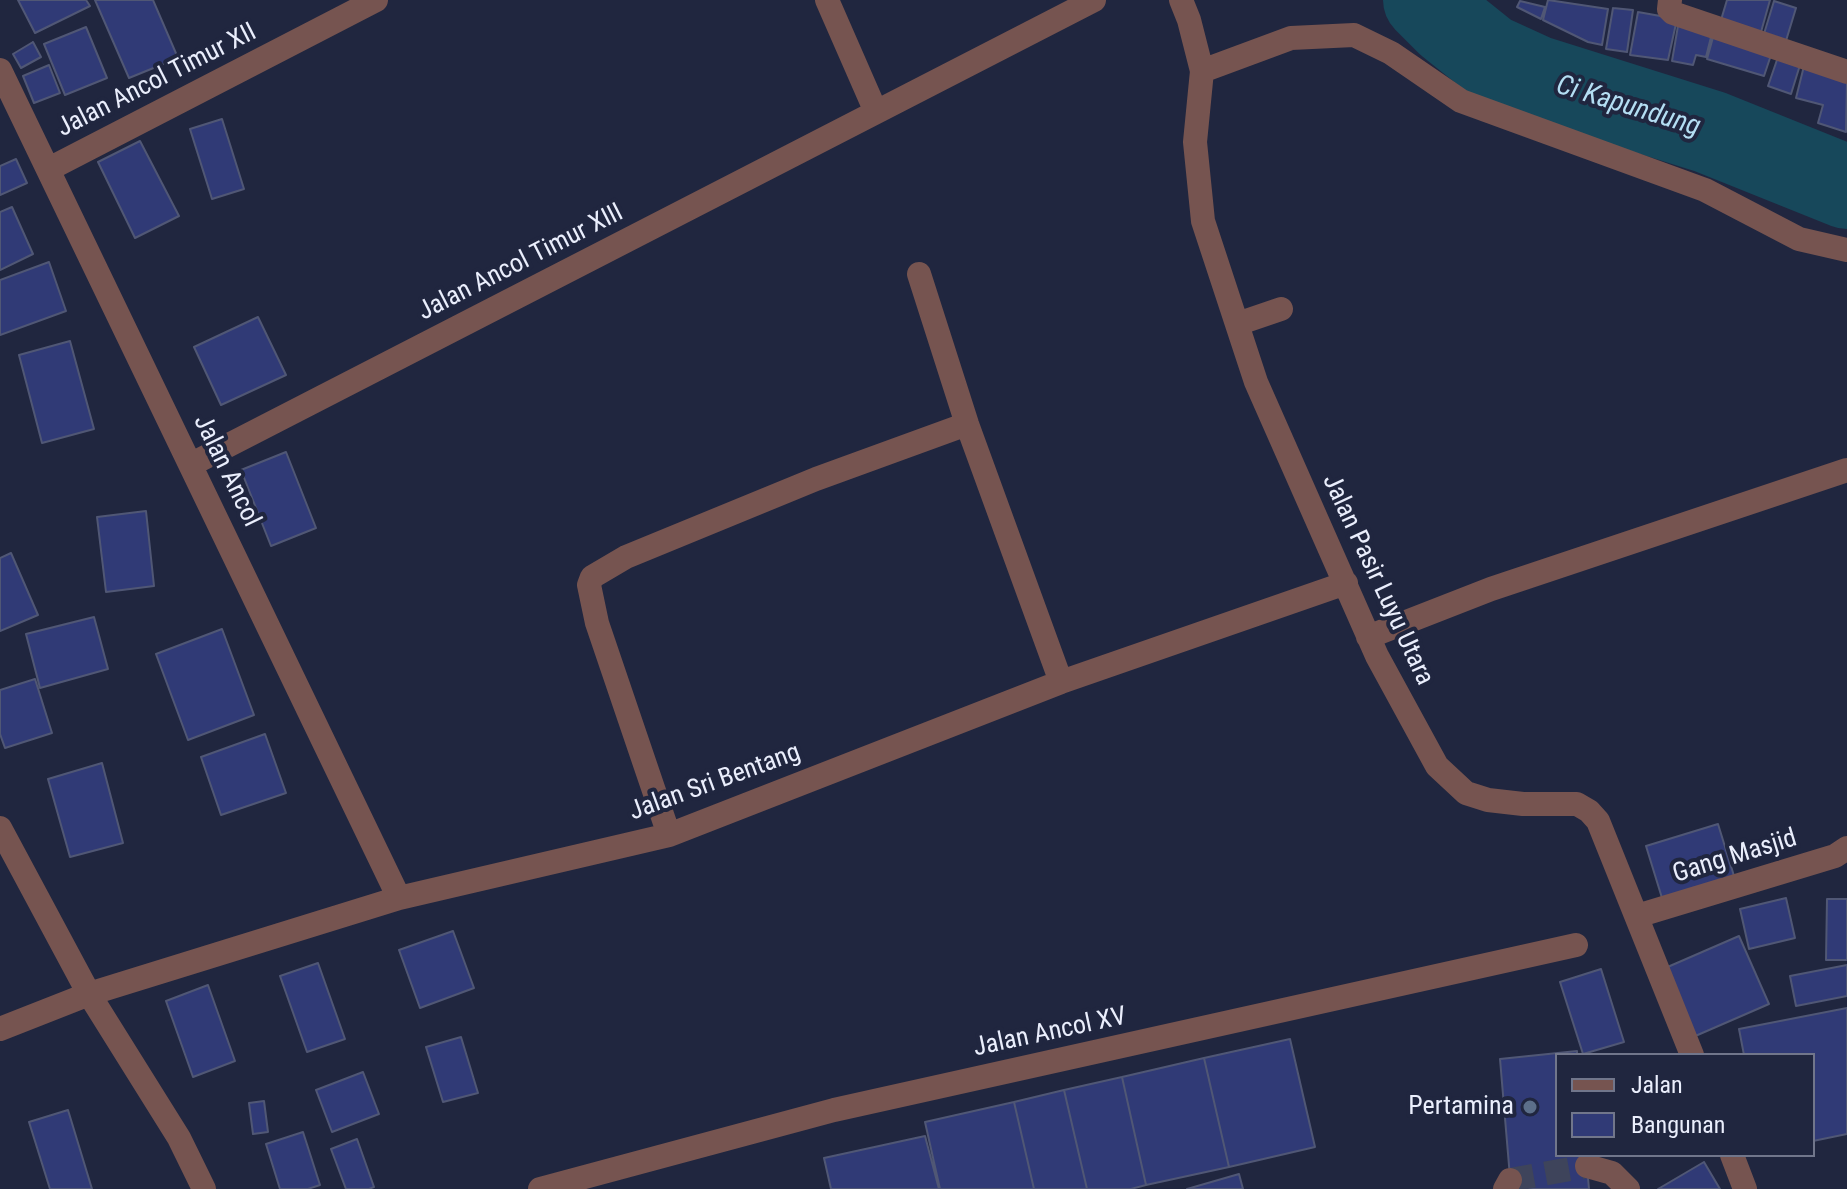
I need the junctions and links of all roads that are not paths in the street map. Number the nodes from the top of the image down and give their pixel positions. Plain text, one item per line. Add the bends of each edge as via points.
1 (376, 0) edge
2 (827, 0) edge
3 (1094, 0) edge
4 (1181, 0) edge
5 (1670, 0) edge
6 (0, 70) edge
7 (1202, 71) junction
8 (1847, 72) edge
9 (876, 112) junction
10 (49, 169) junction
11 (1847, 250) edge
12 (919, 274) dead end
13 (1281, 309) dead end
14 (1237, 324) junction
15 (967, 424) junction
16 (192, 464) junction
17 (1847, 470) edge
18 (1346, 583) junction
19 (1368, 637) junction
20 (1061, 682) junction
21 (0, 828) edge
22 (669, 835) junction
23 (1847, 848) edge
24 (399, 898) junction
25 (1637, 916) junction
26 (1576, 945) dead end
27 (89, 994) junction
28 (0, 1029) edge
29 (1691, 1053) edge
30 (1733, 1157) edge
31 (1587, 1166) tunnel mouth
32 (204, 1189) edge
33 (540, 1189) edge
34 (1628, 1189) edge
35 (1745, 1189) edge

1 - 10 street, Jalan Ancol Timur XII
2 - 9 street
3 - 9 street, Jalan Ancol Timur XIII
4 - 7 street, Jalan Pasir Luyu Utara
5 - 8 street via 1673,13
6 - 10 street, Jalan Ancol
7 - 11 street via 1291,38 1354,35 1391,53 1461,101 1705,190 1799,239
7 - 14 street, Jalan Pasir Luyu Utara via 1195,142 1203,221
9 - 16 street, Jalan Ancol Timur XIII
10 - 16 street, Jalan Ancol
12 - 15 street
13 - 14 street
14 - 18 street, Jalan Pasir Luyu Utara via 1256,382
15 - 20 street
15 - 22 street via 743,509 626,557 592,577 597,623
16 - 24 street, Jalan Ancol
17 - 19 street via 1491,589
18 - 19 street, Jalan Pasir Luyu Utara
18 - 20 street, Jalan Sri Bentang
19 - 25 street, Jalan Pasir Luyu Utara via 1437,766 1466,793 1488,800 1577,804 1589,811 1604,832
20 - 22 street, Jalan Sri Bentang
21 - 27 street
22 - 24 street, Jalan Sri Bentang
23 - 25 street, Gang Masjid
24 - 27 street, Jalan Sri Bentang
25 - 29 street, Jalan Pasir Luyu Utara
26 - 33 street, Jalan Ancol XV via 834,1110
27 - 28 street, Jalan Sri Bentang
27 - 32 street via 179,1138
30 - 35 street
31 - 34 street via 1612,1173

